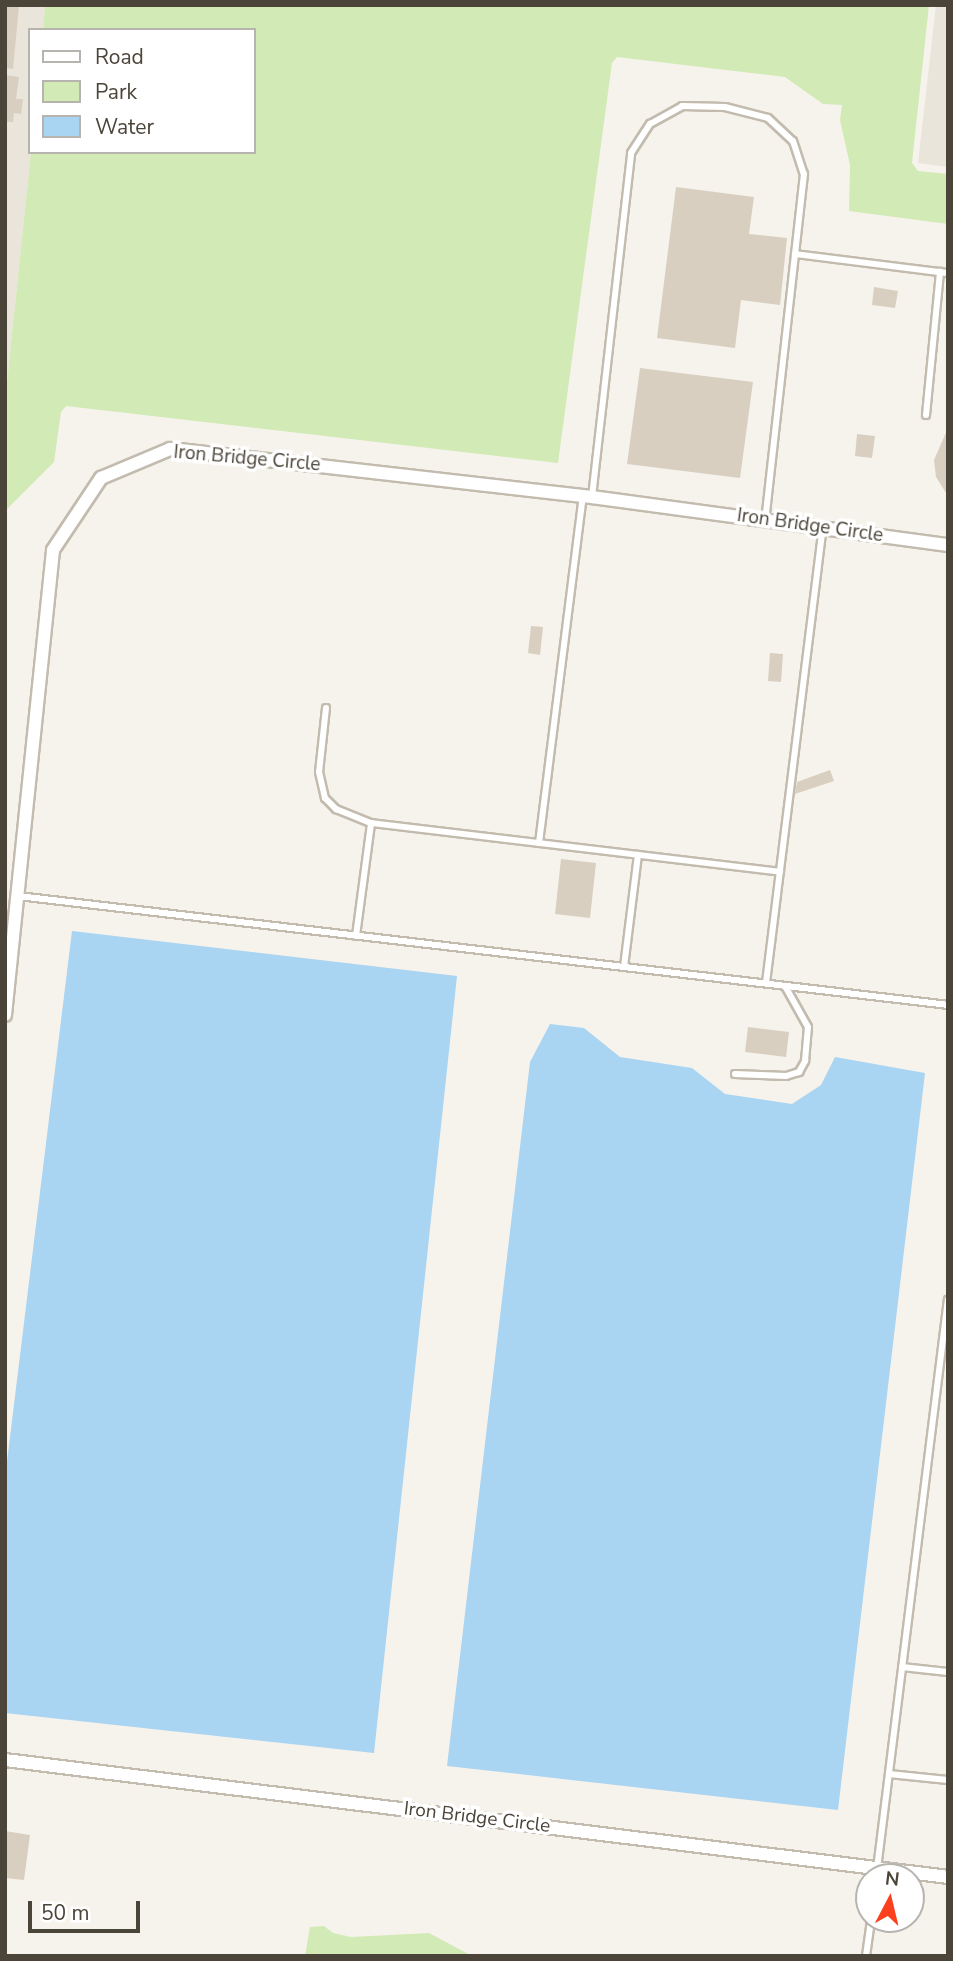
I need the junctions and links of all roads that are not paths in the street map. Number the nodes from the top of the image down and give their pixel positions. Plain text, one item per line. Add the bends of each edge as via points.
1 (795, 254) junction
2 (944, 272) edge
3 (926, 415) dead end
4 (587, 496) junction
5 (765, 520) junction
6 (823, 528) junction
7 (948, 545) edge
8 (326, 708) dead end
9 (371, 823) junction
10 (539, 843) junction
11 (638, 855) junction
12 (780, 872) junction
13 (18, 896) junction
14 (356, 936) junction
15 (624, 967) junction
16 (8, 973) edge
17 (766, 983) junction
18 (785, 986) junction
19 (948, 1005) edge
20 (5, 1016) edge
21 (735, 1074) dead end
22 (948, 1299) edge
23 (944, 1369) edge
24 (902, 1667) junction
25 (948, 1672) edge
26 (5, 1760) edge
27 (889, 1774) junction
28 (948, 1780) edge
29 (878, 1863) edge
30 (855, 1870) edge
31 (925, 1876) edge
32 (948, 1877) edge
33 (869, 1933) edge
34 (866, 1956) edge

1 - 2 lane
1 - 4 lane via 804,174 793,141 768,118 725,107 682,106 650,124 631,153
1 - 5 lane
2 - 3 lane
4 - 5 street, Iron Bridge Circle
4 - 10 lane
4 - 13 street, Iron Bridge Circle via 170,449 101,478 53,550
5 - 6 street, Iron Bridge Circle
6 - 7 street, Iron Bridge Circle
6 - 12 lane
8 - 9 lane via 319,772 325,798 336,809
9 - 10 lane
9 - 14 lane
10 - 11 lane
11 - 12 lane
11 - 15 lane
12 - 17 lane
13 - 14 lane
13 - 16 street, Iron Bridge Circle
14 - 15 lane
15 - 17 lane
16 - 20 street, Iron Bridge Circle
17 - 18 lane
18 - 19 lane
18 - 21 lane via 808,1027 805,1061 799,1072 769,1078
22 - 23 lane
23 - 24 lane
24 - 25 lane
24 - 27 lane
26 - 30 street, Iron Bridge Circle
27 - 28 lane
27 - 29 lane
31 - 32 street, Iron Bridge Circle
33 - 34 lane

